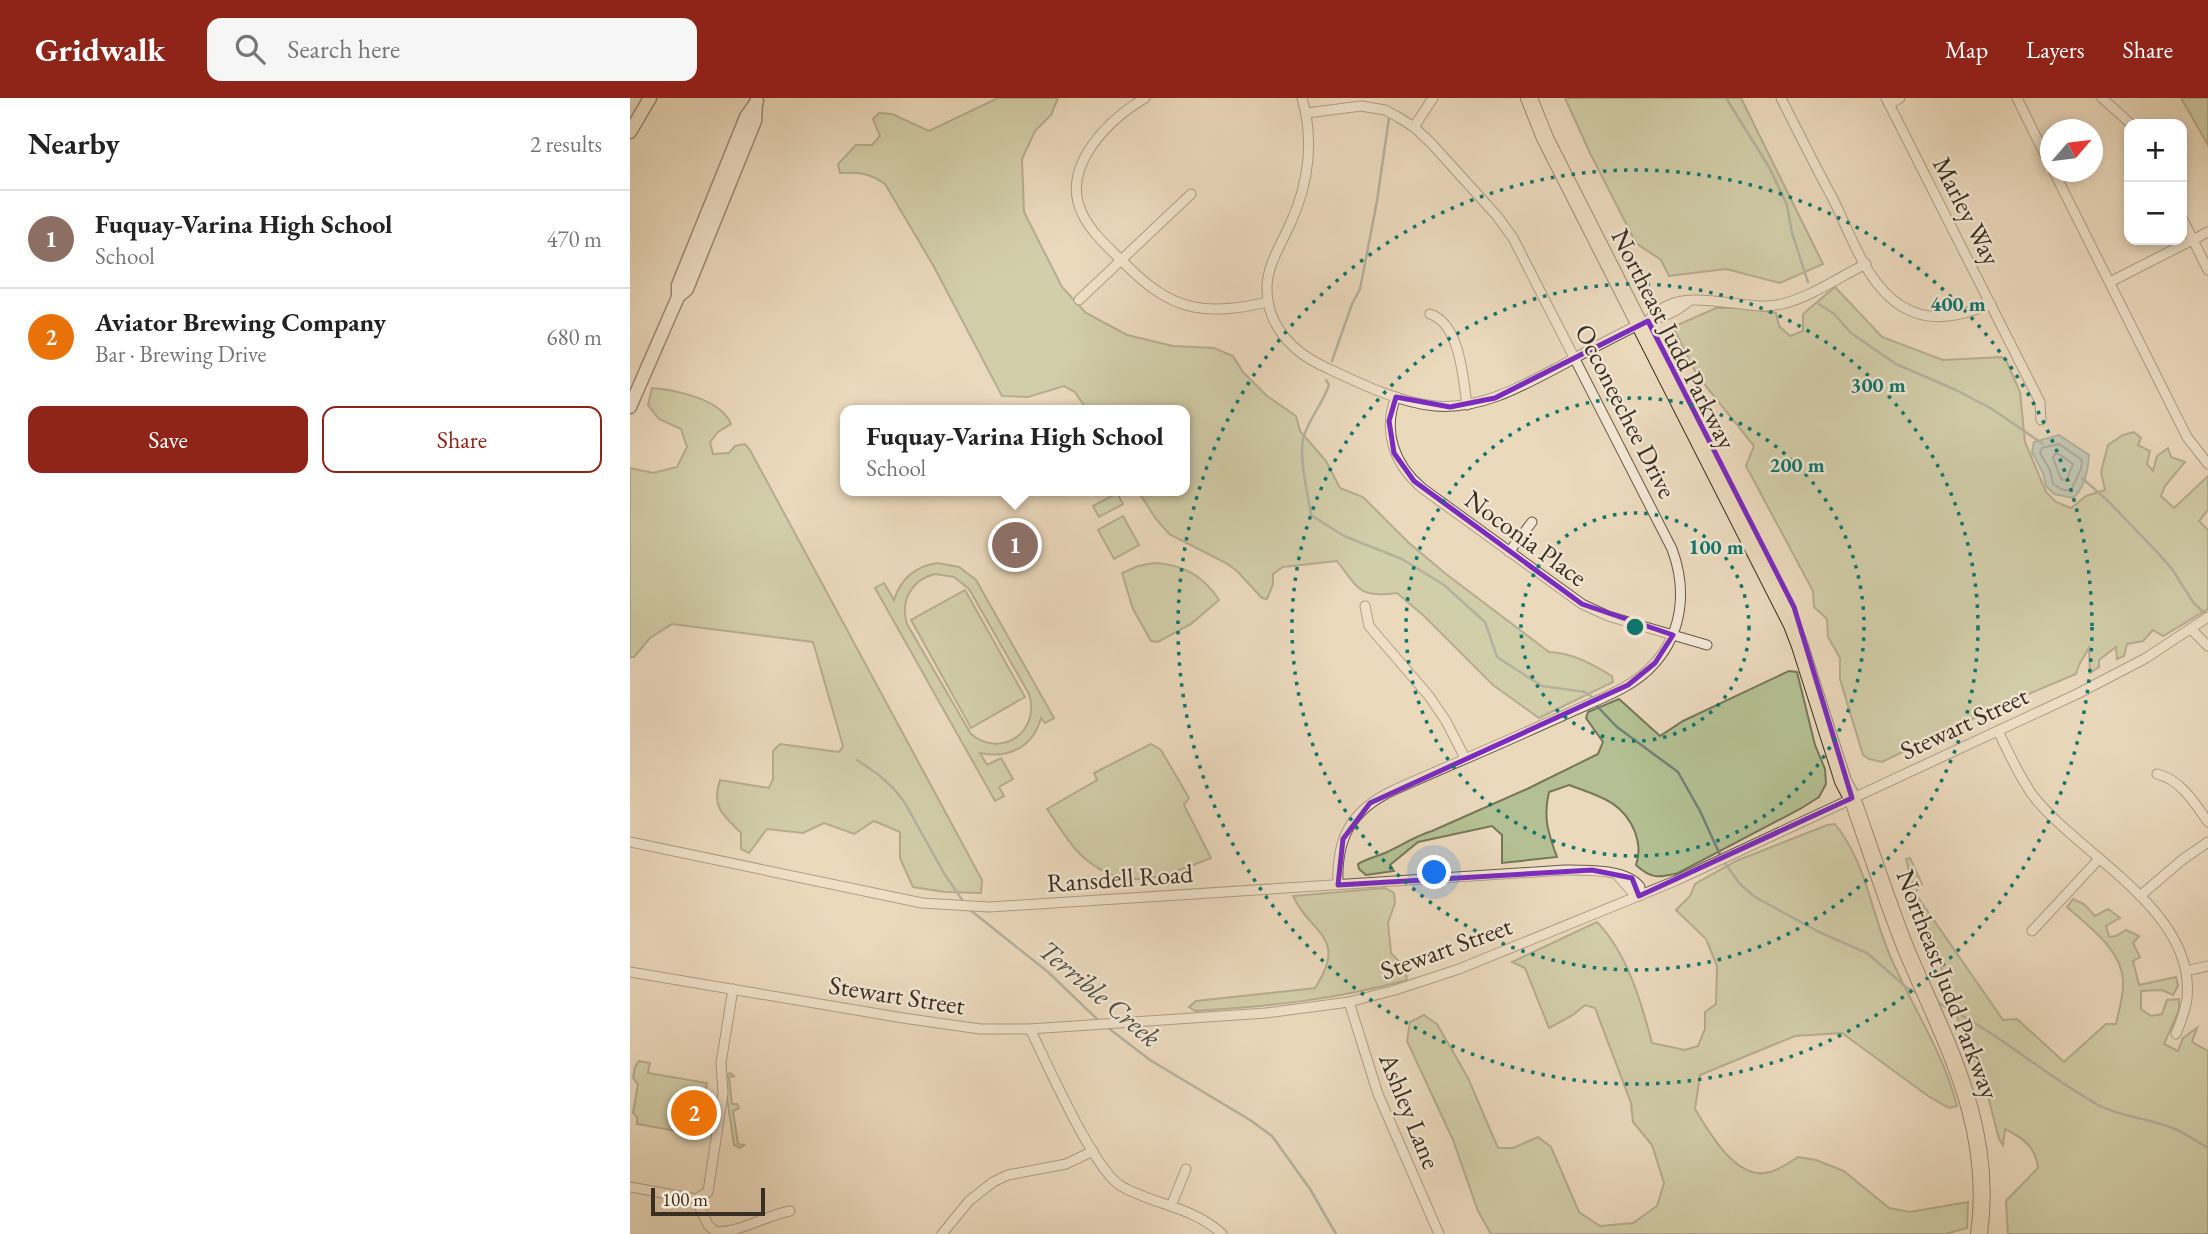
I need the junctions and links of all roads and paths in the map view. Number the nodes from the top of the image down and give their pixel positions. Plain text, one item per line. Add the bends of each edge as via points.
1 (650, 98) edge
2 (1145, 98) edge
3 (1302, 98) edge
4 (1433, 98) edge
5 (1529, 98) edge
6 (1539, 98) edge
7 (1781, 98) edge
8 (1900, 98) edge
9 (2017, 98) edge
10 (2102, 98) edge
11 (757, 100) edge
12 (1887, 101) edge
13 (1307, 113) junction
14 (2125, 119) edge
15 (1414, 127) junction
16 (630, 132) edge
17 (2040, 145) edge
18 (2059, 182) edge
19 (1191, 194) dead end
20 (2187, 228) edge
21 (2208, 232) edge
22 (2193, 241) junction
23 (1121, 260) junction
24 (1866, 264) junction
25 (2208, 270) edge
26 (2110, 282) junction
27 (1079, 300) dead end
28 (1268, 302) junction
29 (1990, 304) junction
30 (1430, 314) dead end
31 (1644, 323) junction
32 (1575, 358) junction
33 (1396, 397) junction
34 (1467, 405) junction
35 (630, 407) edge
36 (2041, 420) dead end
37 (2208, 464) edge
38 (1532, 522) dead end
39 (1508, 552) junction
40 (1365, 606) dead end
41 (2208, 617) edge
42 (2191, 629) junction
43 (1672, 635) junction
44 (1707, 645) dead end
45 (2208, 646) edge
46 (1998, 731) junction
47 (1465, 758) junction
48 (2157, 774) dead end
49 (1852, 798) junction
50 (2208, 822) edge
51 (630, 842) edge
52 (2208, 842) edge
53 (2099, 859) junction
54 (1338, 885) junction
55 (1639, 896) junction
56 (2140, 896) junction
57 (2032, 931) dead end
58 (2208, 966) edge
59 (2186, 971) junction
60 (630, 972) edge
61 (733, 989) junction
62 (1349, 1002) junction
63 (1030, 1029) junction
64 (2176, 1034) dead end
65 (1093, 1151) junction
66 (1186, 1169) dead end
67 (630, 1187) edge
68 (696, 1199) junction
69 (1171, 1206) junction
70 (790, 1211) dead end
71 (942, 1234) edge
72 (1223, 1234) edge
73 (1439, 1234) edge
74 (1979, 1234) edge

1 - 16 main road
2 - 23 street via 1118,117 1095,142 1076,182 1085,220
3 - 13 street
4 - 15 street
5 - 31 highway, Northeast Judd Parkway via 1545,138
6 - 31 highway, Northeast Judd Parkway
7 - 24 street
8 - 12 street
9 - 17 street
10 - 14 street
11 - 35 main road via 746,117 678,285 678,297
12 - 29 street, Marley Way
13 - 15 street, Occoneechee Drive via 1361,106 1385,110
13 - 28 street via 1309,148 1302,195 1270,269
15 - 32 street, Occoneechee Drive via 1506,227
18 - 26 street
19 - 23 street
20 - 22 street
21 - 22 street
22 - 25 street
22 - 26 street
23 - 27 street
23 - 28 street via 1151,288 1185,304 1225,308
24 - 29 street via 1887,295 1916,313 1950,317
24 - 31 street via 1800,298 1776,305 1689,301 1661,319
26 - 37 street via 2187,437
28 - 33 street via 1285,339 1303,356
29 - 36 street, Marley Way via 2040,402
30 - 34 street via 1443,321 1454,341
31 - 32 street
31 - 49 highway, Northeast Judd Parkway via 1794,607 1816,667
32 - 34 street via 1511,391
32 - 43 street, Occoneechee Drive via 1678,563 1681,602
33 - 34 street via 1432,406
33 - 39 street, Noconia Place via 1390,438 1405,472
38 - 39 street
39 - 43 street, Noconia Place via 1595,611
40 - 47 street via 1370,626 1429,696
41 - 42 street, Stewart Street
42 - 45 street
42 - 46 street, Stewart Street via 2146,658
43 - 44 street, Noconia Place
43 - 47 street, Occoneechee Drive via 1656,663 1628,685
46 - 49 street, Stewart Street
46 - 53 street via 2034,796
47 - 54 street, Occoneechee Drive via 1385,794 1362,811 1340,846
48 - 50 street via 2167,776 2183,790
49 - 55 street, Stewart Street
49 - 74 highway, Northeast Judd Parkway via 1905,945 1964,1084 1982,1181
51 - 54 street, Ransdell Road via 887,897 946,905 1008,906
52 - 56 street
53 - 56 street
53 - 57 street
54 - 55 street, Ransdell Road via 1592,870 1618,876
55 - 62 street, Stewart Street via 1450,972
56 - 59 street via 2174,940
58 - 59 street
59 - 64 street via 2187,999
60 - 61 street, Stewart Street
61 - 63 street, Stewart Street via 964,1027
61 - 68 street via 720,1063 723,1093 708,1192
62 - 63 street, Stewart Street via 1266,1013
62 - 73 street, Ashley Lane via 1382,1103
63 - 65 street
65 - 69 street via 1113,1180
65 - 71 street via 1066,1164 993,1182 969,1201
66 - 69 street
67 - 68 street
68 - 70 street via 716,1232 730,1232
69 - 72 street

